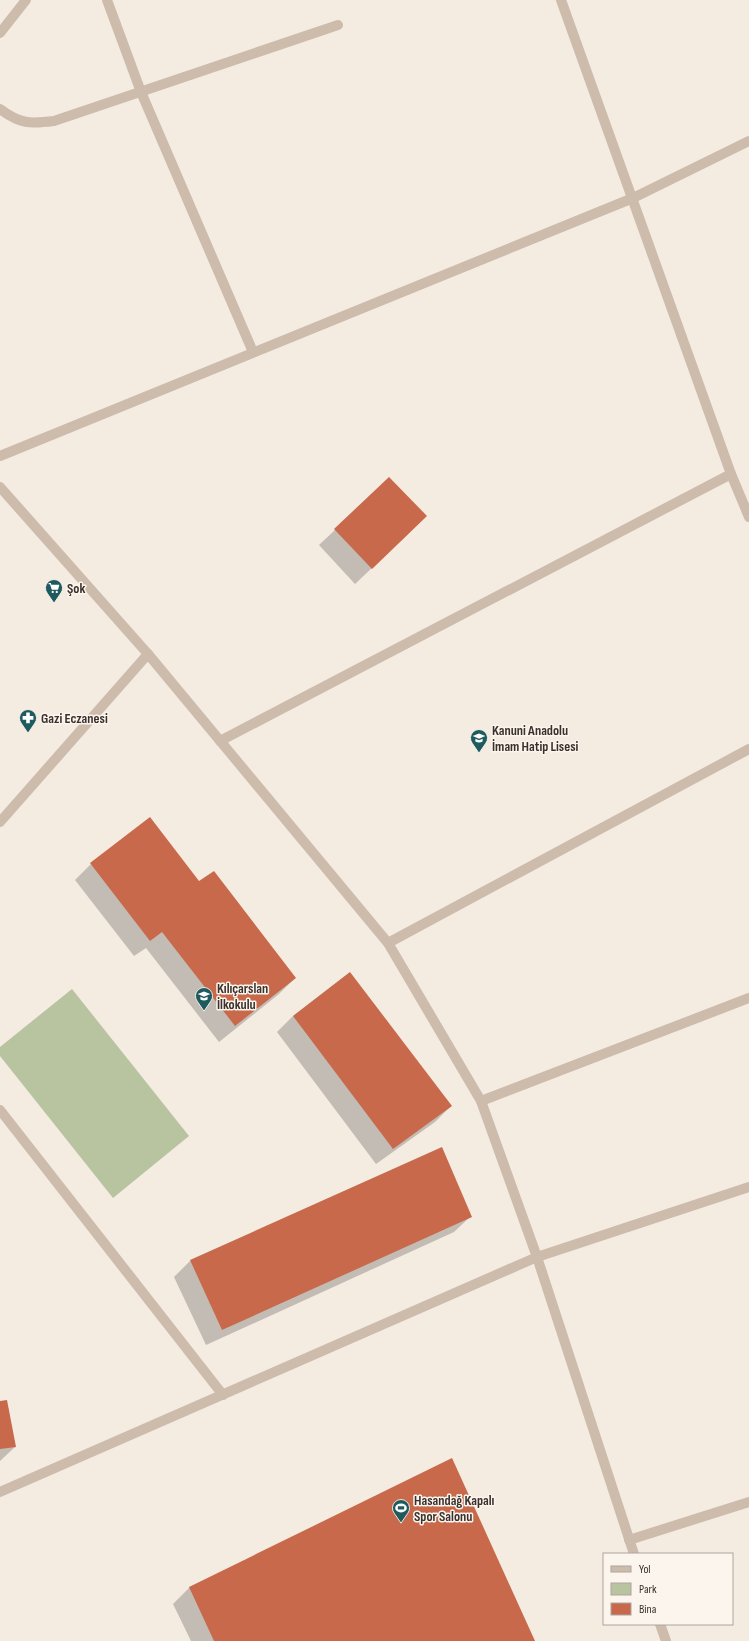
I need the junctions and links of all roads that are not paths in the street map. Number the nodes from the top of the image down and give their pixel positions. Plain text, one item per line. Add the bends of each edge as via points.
1 (26, 0) edge
2 (107, 0) edge
3 (561, 0) edge
4 (338, 25) dead end
5 (0, 33) edge
6 (141, 92) junction
7 (0, 109) edge
8 (749, 140) edge
9 (633, 198) junction
10 (254, 352) junction
11 (0, 456) edge
12 (731, 474) junction
13 (0, 487) edge
14 (749, 517) edge
15 (148, 654) junction
16 (220, 741) junction
17 (749, 749) edge
18 (0, 822) edge
19 (388, 943) junction
20 (749, 998) edge
21 (481, 1101) junction
22 (0, 1110) edge
23 (749, 1187) edge
24 (536, 1257) junction
25 (223, 1395) junction
26 (0, 1492) edge
27 (749, 1502) edge
28 (629, 1540) junction
29 (634, 1553) edge
30 (660, 1625) edge
31 (666, 1641) edge

1 - 5 street
2 - 6 street
3 - 9 street
4 - 6 street
6 - 7 street via 54,122 31,124 12,118
6 - 10 street
8 - 9 street
9 - 10 street
9 - 12 street
10 - 11 street
12 - 14 street
12 - 16 street
13 - 15 street
15 - 16 street
15 - 18 street
16 - 19 street
17 - 19 street
19 - 21 street
20 - 21 street
21 - 24 street
22 - 25 street
23 - 24 street
24 - 25 street
24 - 28 street
25 - 26 street
27 - 28 street
28 - 29 street
30 - 31 street

